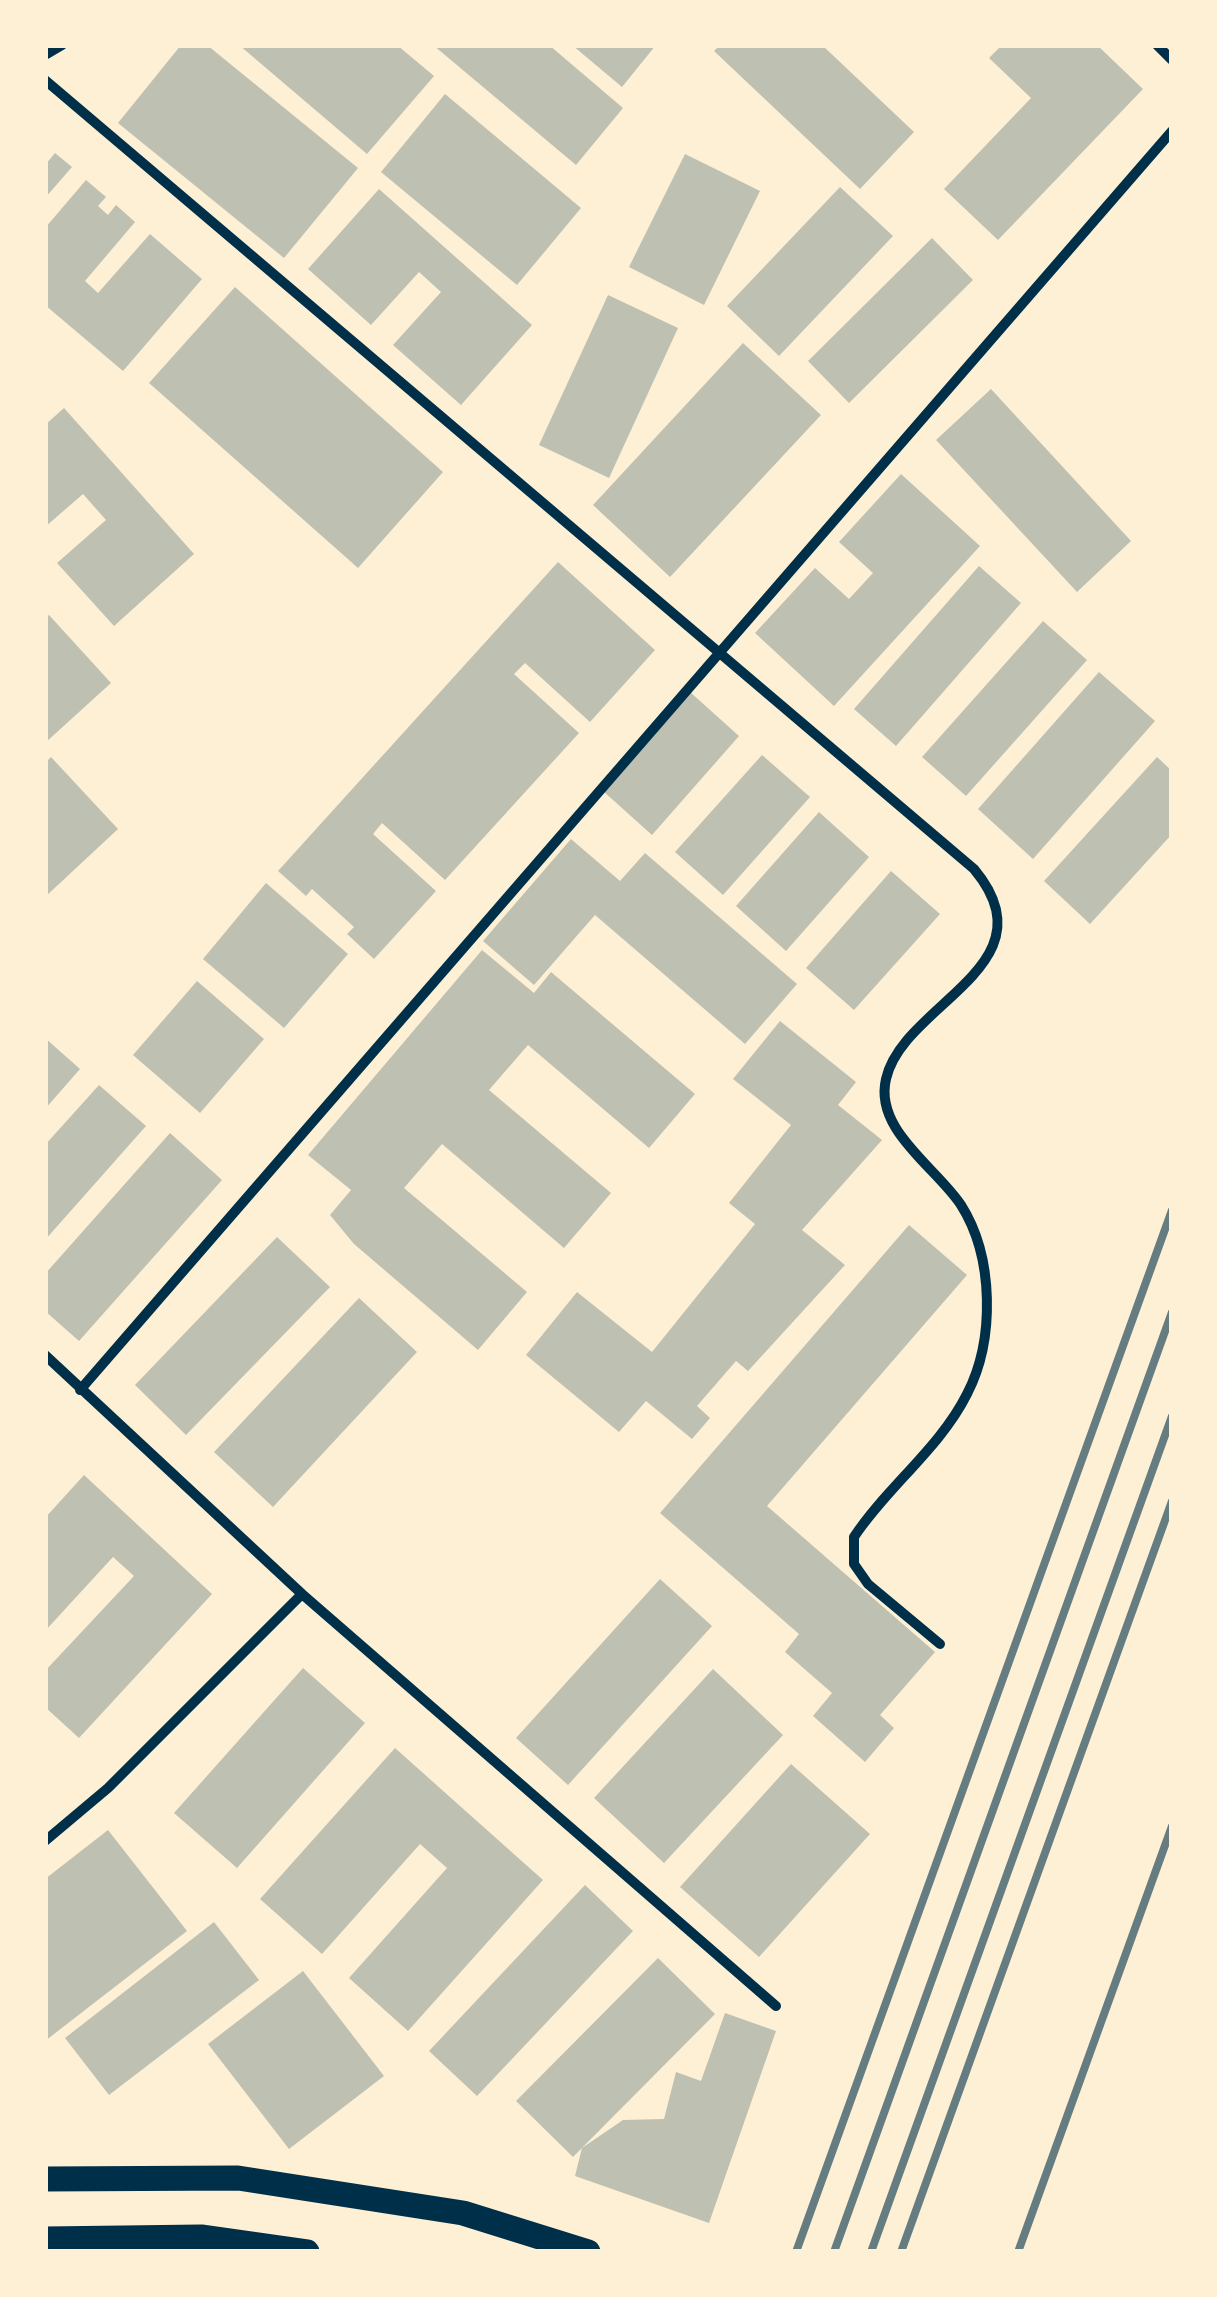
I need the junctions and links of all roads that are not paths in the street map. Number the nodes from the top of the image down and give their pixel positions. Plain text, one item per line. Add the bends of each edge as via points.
1 (62, 45) edge
2 (1156, 45) edge
3 (45, 55) edge
4 (1172, 60) edge
5 (45, 80) edge
6 (1172, 131) edge
7 (716, 654) junction
8 (45, 1355) edge
9 (80, 1390) junction
10 (302, 1594) junction
11 (940, 1644) dead end
12 (45, 1840) edge
13 (776, 2006) dead end
14 (45, 2179) edge
15 (45, 2240) edge
16 (307, 2252) edge
17 (588, 2252) edge

1 - 3 street
2 - 4 street
5 - 7 street
6 - 7 street
7 - 9 street
7 - 11 street via 974,869 994,893 1001,928 982,964 893,1060 885,1080 887,1115 962,1207 989,1292 982,1358 967,1396 854,1537 854,1564 868,1584
8 - 9 street
9 - 10 street
10 - 12 street via 108,1788
10 - 13 street
14 - 17 main road via 238,2178 463,2214
15 - 16 main road via 202,2237

